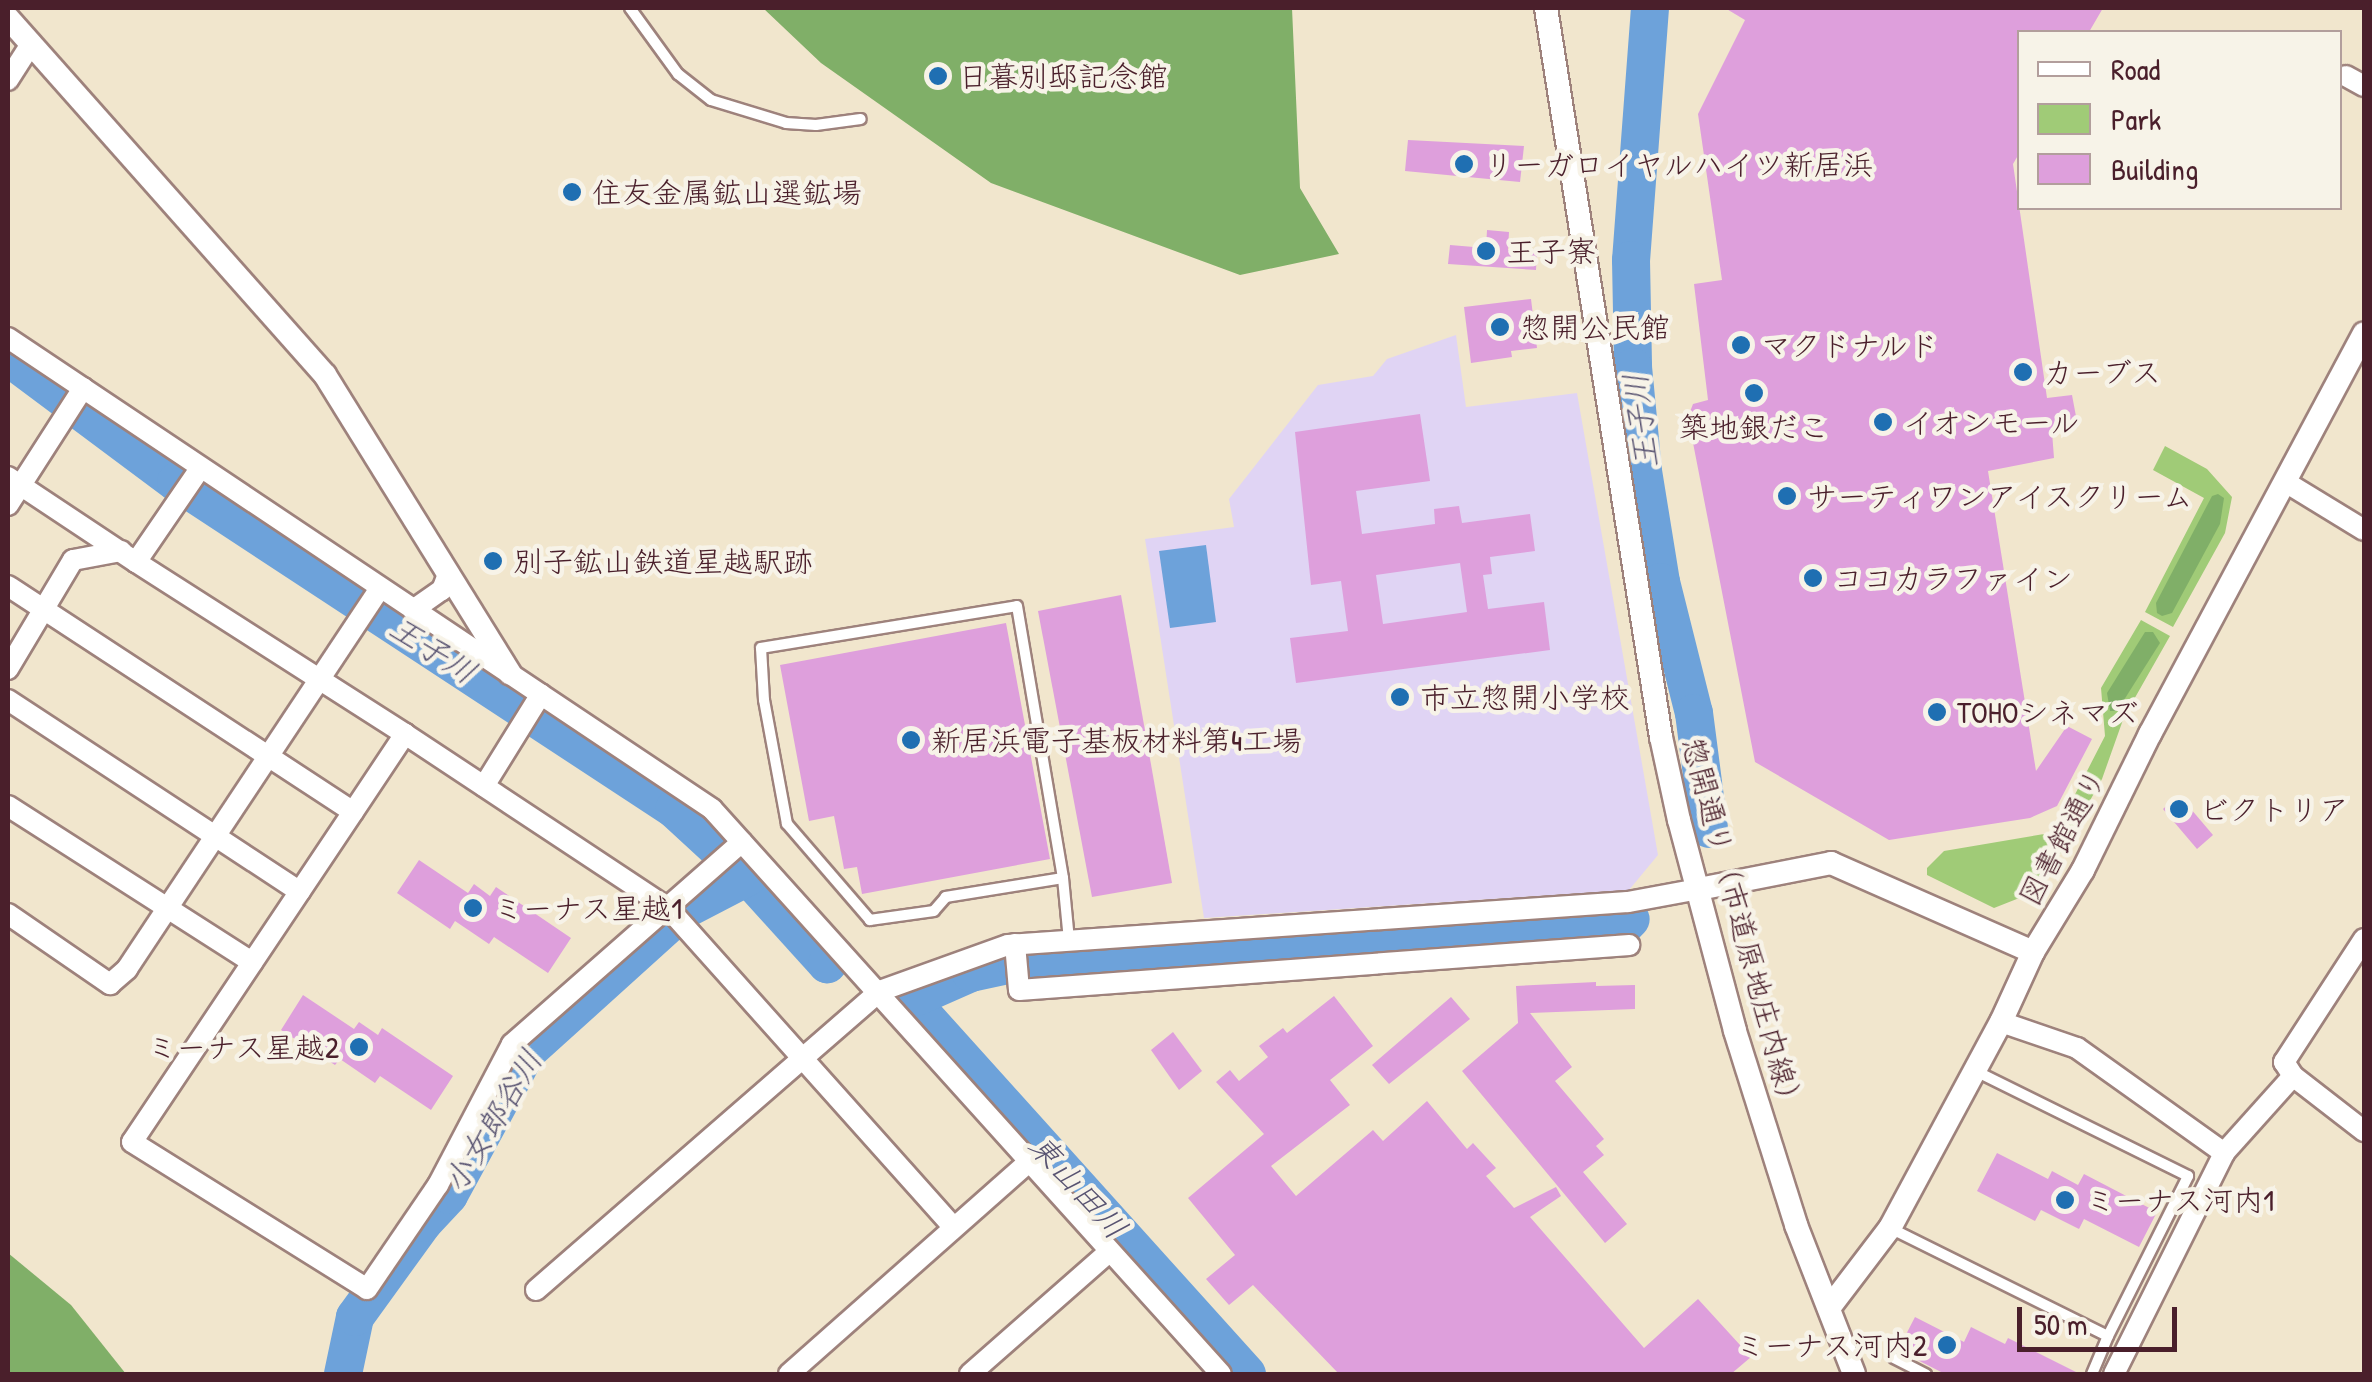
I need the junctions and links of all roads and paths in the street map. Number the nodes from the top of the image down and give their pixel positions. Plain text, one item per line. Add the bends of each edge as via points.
1 (630, 8) edge
2 (1546, 8) edge
3 (8, 18) edge
4 (32, 44) junction
5 (8, 80) edge
6 (861, 119) dead end
7 (2364, 334) edge
8 (8, 338) edge
9 (82, 389) junction
10 (198, 470) junction
11 (14, 481) edge
12 (2287, 483) junction
13 (8, 506) edge
14 (2364, 530) edge
15 (128, 556) junction
16 (448, 574) junction
17 (8, 586) edge
18 (379, 588) junction
19 (43, 609) junction
20 (413, 610) junction
21 (8, 669) edge
22 (510, 673) junction
23 (320, 678) junction
24 (540, 698) junction
25 (8, 700) edge
26 (404, 734) junction
27 (268, 756) junction
28 (484, 786) junction
29 (8, 806) edge
30 (353, 812) junction
31 (216, 837) junction
32 (740, 844) junction
33 (1063, 878) junction
34 (1699, 889) junction
35 (300, 892) junction
36 (168, 909) junction
37 (8, 914) edge
38 (674, 917) junction
39 (2364, 939) edge
40 (1069, 940) junction
41 (1629, 944) dead end
42 (1016, 945) junction
43 (2033, 952) junction
44 (252, 962) junction
45 (880, 991) junction
46 (2001, 1022) junction
47 (802, 1059) junction
48 (1975, 1071) junction
49 (2293, 1076) junction
50 (2364, 1131) edge
51 (2224, 1153) junction
52 (1029, 1162) junction
53 (953, 1227) junction
54 (1890, 1228) junction
55 (1110, 1251) junction
56 (536, 1290) dead end
57 (1829, 1308) junction
58 (2108, 1336) junction
59 (1894, 1358) dead end
60 (789, 1374) edge
61 (970, 1374) edge
62 (1221, 1374) edge
63 (1854, 1374) edge
64 (1926, 1374) edge
65 (2092, 1374) edge
66 (2114, 1374) edge

1 - 6 lane via 678,74 711,100 786,123
2 - 34 street, 惣開通り（市道原地庄内線） via 1661,737
3 - 4 street
4 - 5 street
4 - 16 street via 325,375
7 - 12 street, 図書館通り
8 - 9 street
9 - 10 street
9 - 11 street
10 - 15 street
10 - 18 street
11 - 13 street
11 - 15 street
12 - 14 street
12 - 43 street, 図書館通り
15 - 19 street via 73,560
15 - 23 street
16 - 20 street via 442,590
16 - 22 street
17 - 19 street
18 - 20 street
18 - 23 street
19 - 21 street
19 - 27 street
20 - 22 street
22 - 24 street
23 - 26 street
23 - 27 street
24 - 28 street
24 - 32 street via 712,810
25 - 31 street
26 - 28 street
26 - 30 street
27 - 30 street
27 - 31 street
28 - 38 street
29 - 36 street
30 - 35 street
31 - 35 street
31 - 36 street
32 - 38 street
32 - 45 street
33 - 33 lane via 946,897 934,911 870,920 788,824 761,648 1017,606
33 - 40 lane
34 - 40 street via 1628,902
34 - 43 street via 1831,862
34 - 57 street, 惣開通り（市道原地庄内線） via 1734,1031
35 - 44 street
36 - 37 street via 110,984
36 - 44 street
38 - 44 street via 512,1044 438,1184 367,1290 132,1142
38 - 47 street
39 - 49 street via 2288,1050 2284,1062
40 - 42 street
41 - 42 street via 1019,990
42 - 45 street
43 - 46 street, 図書館通り
45 - 47 street
45 - 52 street
46 - 48 street, 図書館通り
46 - 51 street via 2077,1048
47 - 53 street
47 - 56 street
48 - 54 street, 図書館通り
48 - 58 lane via 2188,1176
49 - 50 street
49 - 51 street
51 - 66 street
52 - 53 street
52 - 55 street
53 - 60 street
54 - 57 street, 図書館通り
54 - 58 lane
55 - 61 street
55 - 62 street
57 - 63 street, 惣開通り（市道原地庄内線）
58 - 65 lane
59 - 64 lane

